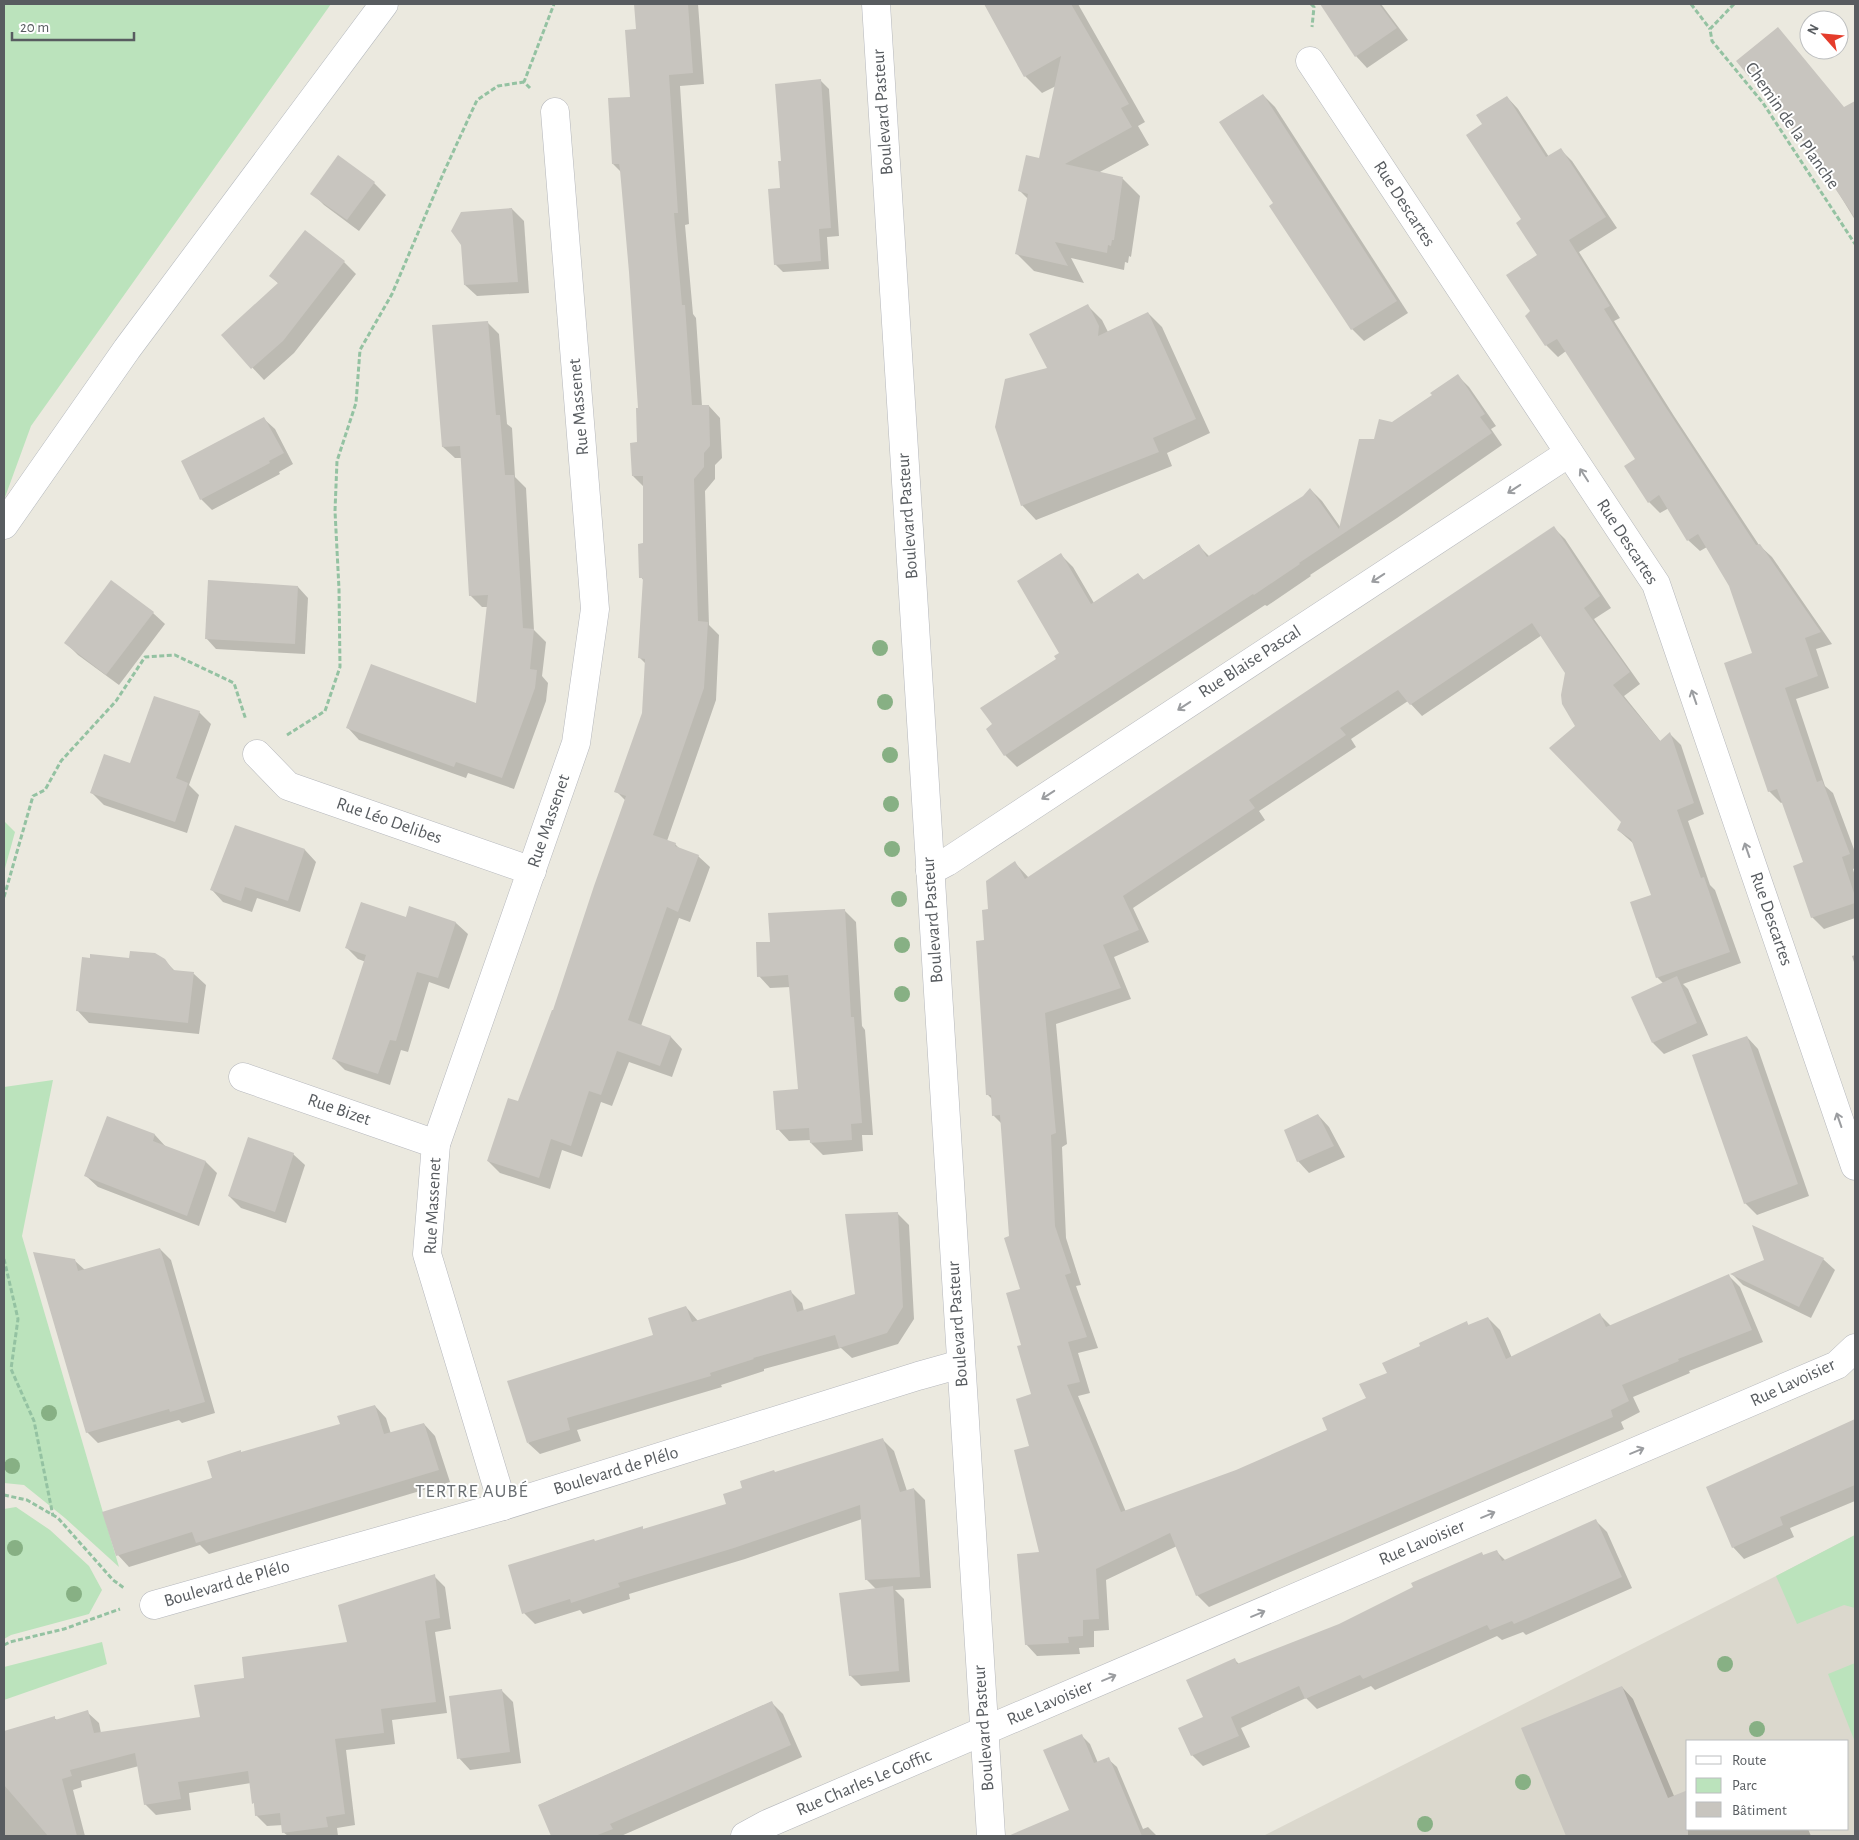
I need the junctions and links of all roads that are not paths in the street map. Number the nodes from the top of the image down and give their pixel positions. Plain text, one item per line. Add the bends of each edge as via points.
1 (384, 4) edge
2 (876, 4) edge
3 (1310, 60) dead end
4 (555, 112) road end
5 (1569, 453) junction
6 (4, 525) edge
7 (257, 754) road end
8 (532, 871) junction
9 (930, 871) junction
10 (243, 1077) dead end
11 (436, 1144) junction
12 (1855, 1166) edge
13 (1855, 1348) edge
14 (961, 1364) junction
15 (503, 1506) junction
16 (154, 1605) dead end
17 (984, 1732) junction
18 (745, 1836) edge
19 (991, 1836) edge

1 - 6 street via 127,349
2 - 9 street, Boulevard Pasteur
3 - 5 street, Rue Descartes
4 - 8 street, Rue Massenet via 595,609 576,743
5 -> 9 street, Rue Blaise Pascal
12 -> 5 street, Rue Descartes via 1656,584
7 - 8 street, Rue Léo Delibes via 288,786
8 - 11 street, Rue Massenet
9 - 14 street, Boulevard Pasteur
10 - 11 street, Rue Bizet
11 - 15 street, Rue Massenet via 427,1254
17 -> 13 street, Rue Lavoisier via 1837,1365
14 - 15 street, Boulevard de Plélo
14 - 17 street, Boulevard Pasteur
15 - 16 street, Boulevard de Plélo
17 - 18 street, Rue Charles Le Goffic
17 - 19 street, Boulevard Pasteur

